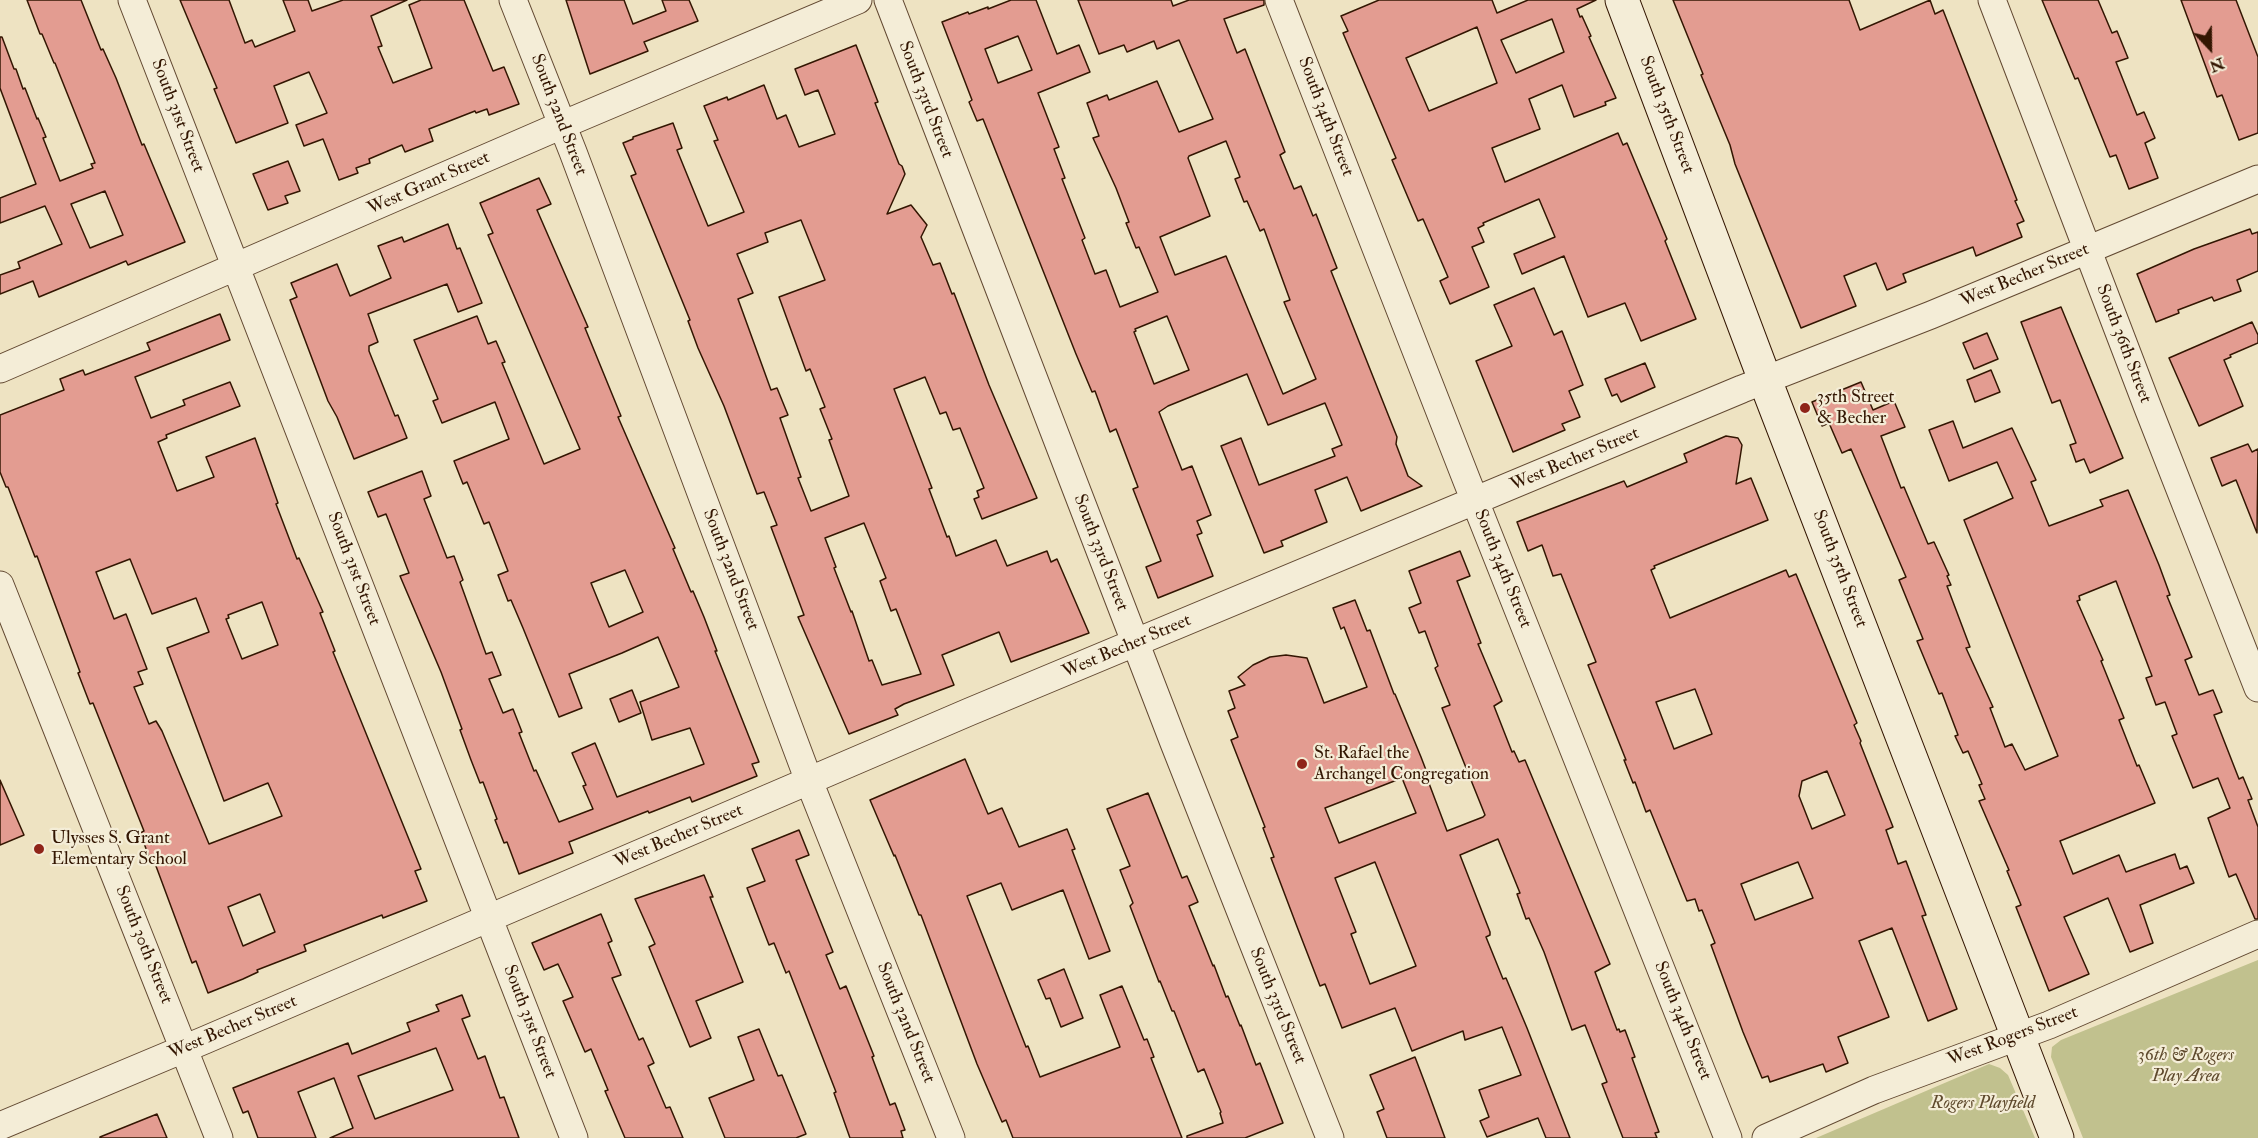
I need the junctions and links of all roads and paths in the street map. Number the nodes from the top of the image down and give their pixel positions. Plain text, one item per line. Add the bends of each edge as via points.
1 (132, 0) edge
2 (513, 0) edge
3 (858, 0) edge
4 (888, 0) edge
5 (1279, 0) edge
6 (1622, 0) edge
7 (1992, 0) edge
8 (562, 125) junction
9 (2258, 179) edge
10 (2087, 250) junction
11 (235, 268) junction
12 (0, 369) edge
13 (1766, 380) junction
14 (1476, 501) junction
15 (0, 585) edge
16 (1135, 643) junction
17 (2258, 688) edge
18 (809, 781) junction
19 (488, 919) junction
20 (2258, 934) edge
21 (2019, 1037) junction
22 (184, 1049) junction
23 (0, 1126) edge
24 (219, 1138) edge
25 (574, 1138) edge
26 (951, 1138) edge
27 (1330, 1138) edge
28 (1728, 1138) edge
29 (1766, 1138) edge
30 (2057, 1138) edge

1 - 11 street, South 31st Street
2 - 8 street, South 32nd Street
3 - 8 street, West Grant Street
4 - 16 street, South 33rd Street
5 - 14 street, South 34th Street
6 - 13 main road, South 35th Street
7 - 10 street, South 36th Street
8 - 11 street, West Grant Street
8 - 18 street, South 32nd Street
9 - 10 street, West Becher Street
10 - 13 street, West Becher Street
10 - 17 street, South 36th Street
11 - 12 street, West Grant Street
11 - 19 street, South 31st Street
13 - 14 street, West Becher Street
13 - 21 main road, South 35th Street
14 - 16 street, West Becher Street
14 - 28 street, South 34th Street
15 - 22 street, South 30th Street
16 - 18 street, West Becher Street
16 - 27 street, South 33rd Street
18 - 19 street, West Becher Street
18 - 26 street, South 32nd Street
19 - 22 street, West Becher Street
19 - 25 street, South 31st Street
20 - 21 street, West Rogers Street
21 - 29 street, West Rogers Street via 1874,1090
21 - 30 main road, South 35th Street
22 - 23 street, West Becher Street
22 - 24 street, South 30th Street

